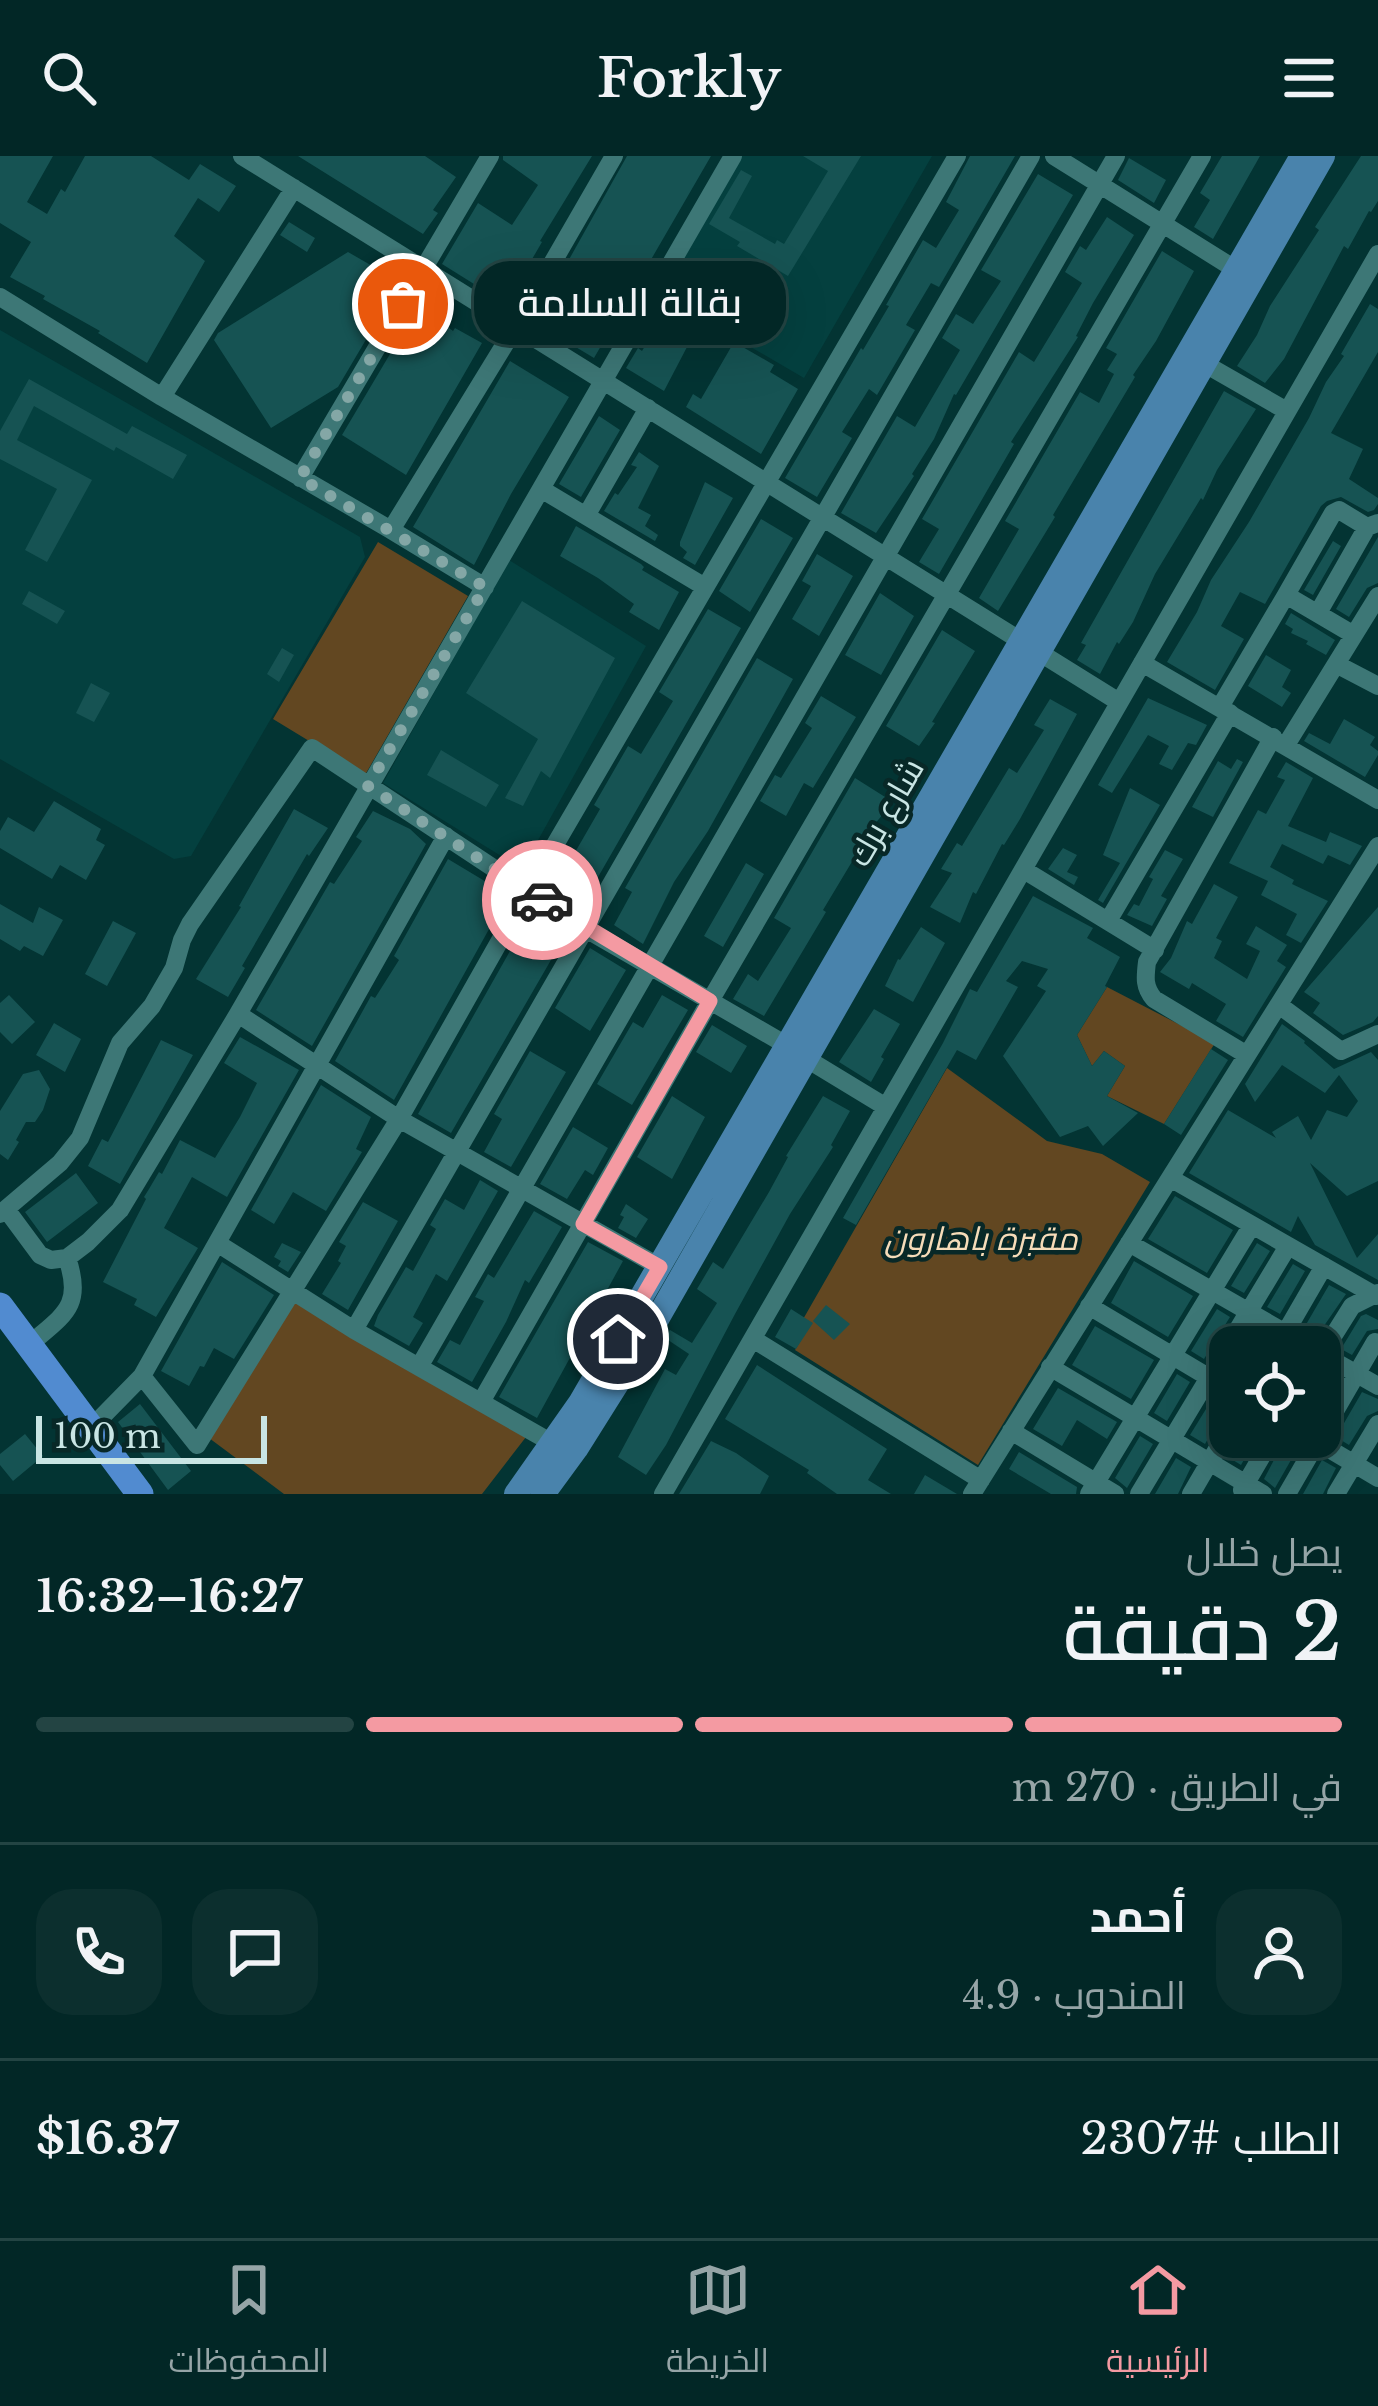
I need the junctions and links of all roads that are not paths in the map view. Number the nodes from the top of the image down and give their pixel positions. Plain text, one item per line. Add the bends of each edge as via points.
1 (242, 156) edge
2 (490, 156) edge
3 (614, 156) edge
4 (733, 156) edge
5 (957, 156) edge
6 (1031, 156) edge
7 (1054, 156) edge
8 (1117, 156) edge
9 (1202, 156) edge
10 (1302, 156) edge
11 (1323, 156) edge
12 (1100, 184) junction
13 (295, 188) junction
14 (1162, 223) junction
15 (1378, 254) edge
16 (424, 269) junction
17 (1235, 269) junction
18 (0, 297) edge
19 (516, 326) junction
20 (1205, 364) junction
21 (604, 381) junction
22 (162, 397) junction
23 (648, 409) junction
24 (1287, 411) junction
25 (300, 478) junction
26 (766, 482) junction
27 (541, 489) junction
28 (586, 515) junction
29 (823, 517) junction
30 (1372, 525) edge
31 (391, 530) junction
32 (886, 556) junction
33 (485, 587) junction
34 (705, 587) junction
35 (946, 594) junction
36 (1286, 595) junction
37 (1378, 596) edge
38 (1318, 613) junction
39 (1354, 635) junction
40 (1031, 646) junction
41 (1142, 663) junction
42 (1336, 664) junction
43 (1378, 686) edge
44 (1120, 702) junction
45 (1225, 710) junction
46 (1280, 741) junction
47 (368, 786) junction
48 (1378, 800) edge
49 (446, 836) junction
50 (1378, 846) edge
51 (1024, 870) junction
52 (528, 891) junction
53 (1108, 921) junction
54 (584, 928) junction
55 (1155, 950) junction
56 (650, 967) junction
57 (710, 1001) junction
58 (1279, 1005) junction
59 (238, 1014) junction
60 (1378, 1034) edge
61 (797, 1053) junction
62 (1247, 1054) junction
63 (317, 1065) junction
64 (886, 1107) junction
65 (399, 1119) junction
66 (456, 1152) junction
67 (1169, 1178) junction
68 (521, 1190) junction
69 (3, 1211) edge
70 (583, 1224) junction
71 (1252, 1225) junction
72 (217, 1243) junction
73 (1129, 1243) junction
74 (1288, 1246) junction
75 (67, 1258) junction
76 (1324, 1266) junction
77 (660, 1267) junction
78 (290, 1291) junction
79 (1213, 1291) junction
80 (1377, 1295) edge
81 (0, 1306) edge
82 (1089, 1306) junction
83 (1249, 1311) junction
84 (1240, 1326) edge
85 (1266, 1326) edge
86 (1289, 1326) edge
87 (1337, 1326) edge
88 (354, 1330) junction
89 (0, 1336) edge
90 (753, 1339) junction
91 (1375, 1342) edge
92 (29, 1345) junction
93 (1173, 1356) junction
94 (1341, 1364) edge
95 (419, 1367) junction
96 (1050, 1367) junction
97 (1357, 1373) junction
98 (142, 1376) junction
99 (1209, 1378) joint
100 (1378, 1386) edge
101 (1341, 1398) edge
102 (481, 1402) junction
103 (1136, 1418) junction
104 (1378, 1424) edge
105 (91, 1428) junction
106 (1011, 1431) junction
107 (1172, 1440) junction
108 (554, 1444) junction
109 (1341, 1455) edge
110 (1211, 1458) edge
111 (1264, 1458) edge
112 (1306, 1458) edge
113 (1209, 1462) junction
114 (1354, 1464) junction
115 (1378, 1478) edge
116 (1093, 1488) edge
117 (974, 1490) edge
118 (1249, 1491) edge
119 (122, 1494) edge
120 (140, 1494) edge
121 (516, 1494) edge
122 (543, 1494) edge
123 (663, 1494) edge
124 (1115, 1494) edge
125 (1139, 1494) edge
126 (1191, 1494) edge
127 (1287, 1494) edge
128 (1336, 1494) edge

1 - 13 street
2 - 16 street
3 - 19 street
4 - 21 street
5 - 26 street
6 - 29 street
7 - 12 street
8 - 12 street
9 - 14 street
10 - 17 main road, شارع برك
11 - 20 main road, شارع برك
12 - 14 street
12 - 32 street
13 - 16 street
13 - 22 street
14 - 17 street
14 - 35 street
15 - 24 street
16 - 19 street
16 - 25 street
17 - 40 main road, شارع برك
18 - 22 street
19 - 21 street
19 - 31 street
20 - 24 street
20 - 40 main road, شارع برك
21 - 23 street
21 - 27 street
22 - 25 street
23 - 26 street
23 - 28 street
24 - 41 street
25 - 31 street
26 - 29 street
26 - 34 street
27 - 28 street
27 - 33 street
28 - 34 street
29 - 32 street
29 - 54 street
30 - 36 street via 1333,513
30 - 38 street
31 - 33 street
32 - 35 street
32 - 56 street
33 - 47 street
34 - 52 street
35 - 40 street
35 - 57 street
36 - 38 street
36 - 45 street
37 - 39 street
38 - 39 street
39 - 42 street
40 - 44 street
40 - 61 main road, شارع برك
41 - 44 street
41 - 45 street
42 - 43 street
42 - 46 street
44 - 51 street
45 - 46 street
45 - 53 street
46 - 48 street
46 - 55 street
47 - 49 street
47 - 59 street
47 - 69 street via 312,748 190,924 152,1006 120,1043 80,1138
49 - 52 street
49 - 63 street
50 - 58 street
51 - 53 street
51 - 64 street
52 - 54 street
52 - 65 street
53 - 55 street
54 - 56 street
54 - 66 street
55 - 62 street via 1145,980 1154,999
56 - 57 street
56 - 68 street
57 - 61 street
57 - 70 street
58 - 60 street via 1341,1051
58 - 62 street
59 - 63 street
59 - 75 street via 120,1210
61 - 64 street
61 - 77 main road, شارع برك
61 - 122 main road, شارع برك via 640,1348
62 - 67 street
63 - 65 street
63 - 72 street
64 - 90 street
65 - 66 street
65 - 78 street
66 - 68 street
66 - 88 street
67 - 71 street
67 - 73 street
68 - 70 street
68 - 95 street
69 - 75 street via 40,1255
70 - 77 street
70 - 102 street
71 - 74 street
71 - 79 street
72 - 78 street
72 - 98 street
73 - 79 street
73 - 82 street
74 - 76 street
74 - 83 street
75 - 92 street via 75,1281 67,1312
76 - 80 street
76 - 86 street
77 - 108 main road, شارع برك
78 - 88 street
78 - 98 street via 196,1445
79 - 83 street
79 - 93 street
80 - 87 street via 1352,1306
81 - 92 highway
82 - 93 street
82 - 96 street
83 - 84 street
83 - 85 street
88 - 95 street
89 - 119 highway
90 - 117 street
90 - 123 street
91 - 97 street
92 - 105 highway
93 - 99 street
93 - 103 street
94 - 97 street
95 - 102 street
96 - 103 street
96 - 106 street
97 - 100 street
97 - 101 street
98 - 105 street
99 - 107 street
102 - 108 street
103 - 107 street
103 - 116 street
104 - 114 street
105 - 120 highway
106 - 116 street
106 - 117 street
107 - 113 street
107 - 125 street
108 - 121 main road, شارع برك
109 - 114 street
110 - 113 street
111 - 118 street
112 - 127 street
113 - 118 street
113 - 126 street
114 - 115 street
114 - 128 street
116 - 124 street

